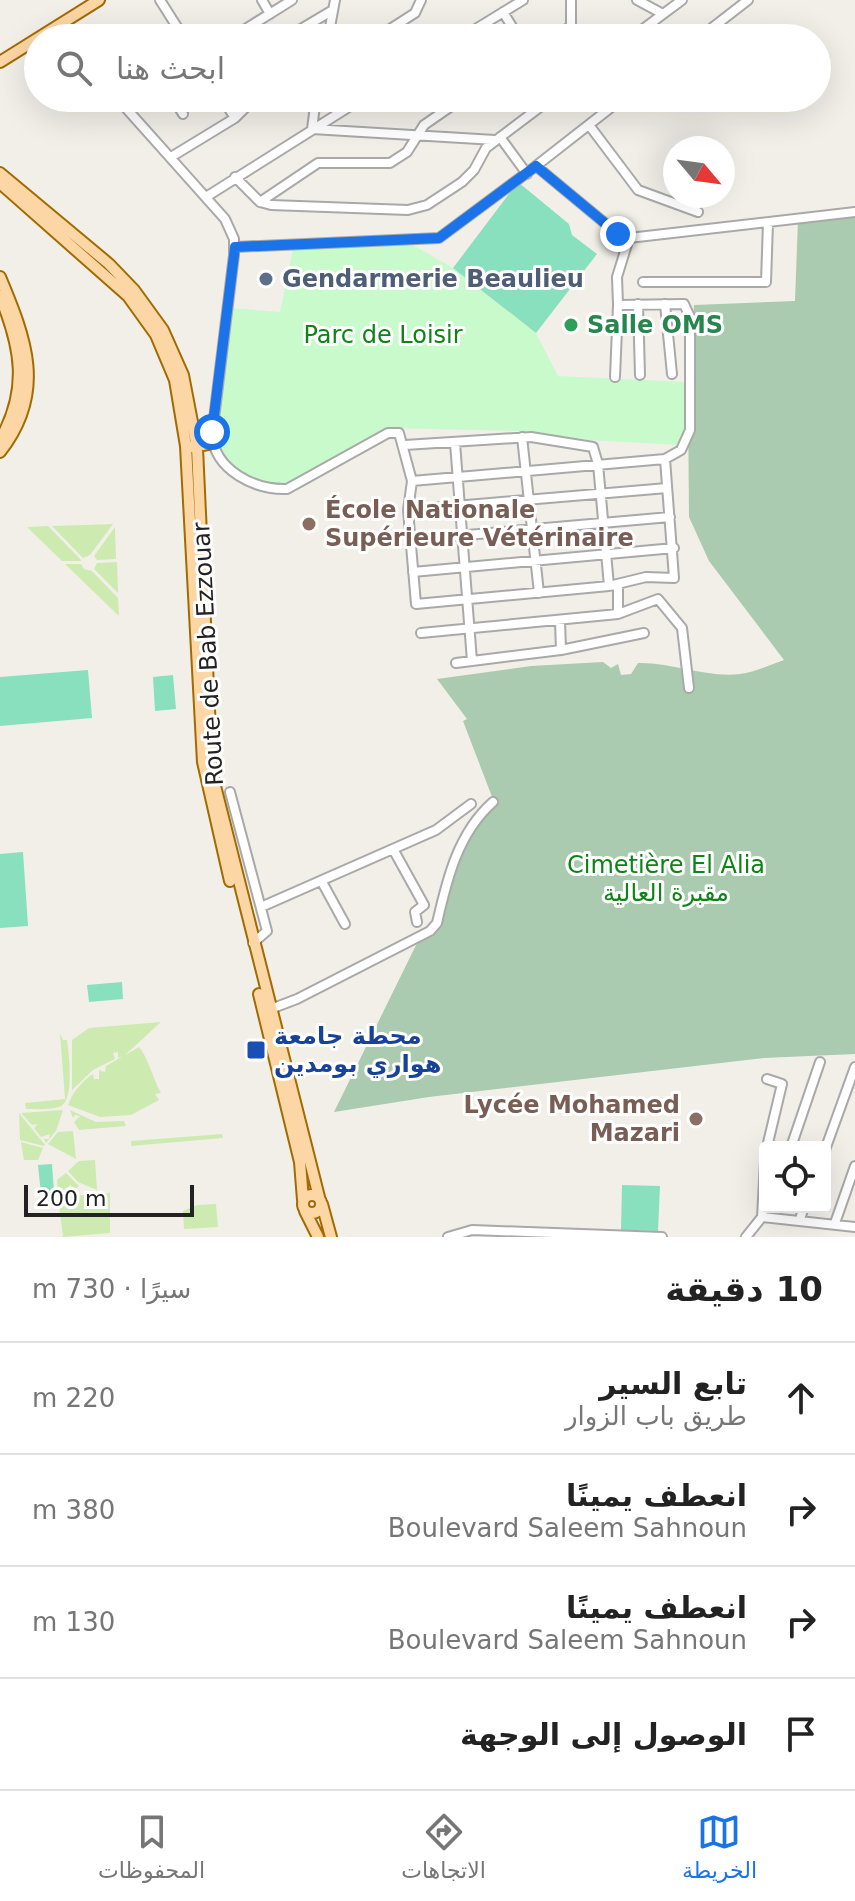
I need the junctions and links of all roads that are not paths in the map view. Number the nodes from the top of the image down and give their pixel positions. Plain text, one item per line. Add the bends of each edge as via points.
1 (99, 0) edge
2 (160, 0) edge
3 (262, 0) edge
4 (292, 0) edge
5 (335, 0) edge
6 (421, 0) edge
7 (501, 0) edge
8 (571, 0) edge
9 (637, 0) edge
10 (682, 0) edge
11 (748, 0) edge
12 (519, 2) edge
13 (333, 10) junction
14 (503, 12) junction
15 (270, 14) junction
16 (663, 14) junction
17 (60, 24) edge
18 (175, 24) edge
19 (254, 24) edge
20 (310, 24) edge
21 (330, 24) edge
22 (398, 24) edge
23 (484, 24) edge
24 (510, 24) edge
25 (571, 24) edge
26 (650, 24) edge
27 (717, 24) edge
28 (24, 47) edge
29 (0, 62) edge
30 (130, 112) edge
31 (231, 112) edge
32 (241, 112) edge
33 (314, 112) edge
34 (340, 112) edge
35 (441, 112) edge
36 (534, 112) edge
37 (605, 112) edge
38 (235, 118) junction
39 (589, 125) junction
40 (312, 129) junction
41 (415, 135) junction
42 (498, 139) junction
43 (171, 157) junction
44 (536, 166) junction
45 (0, 173) edge
46 (527, 174) junction
47 (235, 177) junction
48 (0, 183) edge
49 (206, 197) junction
50 (260, 202) junction
51 (698, 212) dead end
52 (855, 212) edge
53 (768, 223) junction
54 (629, 238) junction
55 (235, 247) junction
56 (99, 262) junction
57 (0, 277) edge
58 (643, 282) dead end
59 (0, 296) edge
60 (638, 304) junction
61 (665, 304) junction
62 (618, 305) junction
63 (672, 374) dead end
64 (640, 375) dead end
65 (615, 377) dead end
66 (522, 437) junction
67 (0, 440) edge
68 (212, 440) junction
69 (191, 442) junction
70 (455, 443) junction
71 (405, 445) junction
72 (0, 452) edge
73 (665, 459) junction
74 (598, 464) junction
75 (525, 470) junction
76 (458, 476) junction
77 (412, 481) junction
78 (667, 488) junction
79 (601, 494) junction
80 (529, 501) junction
81 (458, 509) junction
82 (408, 510) junction
83 (670, 517) junction
84 (604, 524) junction
85 (532, 531) junction
86 (462, 538) junction
87 (410, 540) junction
88 (674, 548) junction
89 (607, 554) junction
90 (535, 562) junction
91 (464, 569) junction
92 (413, 572) junction
93 (614, 585) junction
94 (539, 593) junction
95 (468, 599) junction
96 (618, 614) junction
97 (560, 621) junction
98 (470, 630) junction
99 (421, 633) dead end
100 (644, 633) dead end
101 (561, 650) junction
102 (472, 661) junction
103 (456, 663) dead end
104 (689, 688) dead end
105 (230, 792) dead end
106 (493, 802) dead end
107 (471, 804) dead end
108 (393, 849) junction
109 (322, 882) junction
110 (261, 907) junction
111 (417, 922) dead end
112 (345, 924) dead end
113 (253, 943) junction
114 (267, 1010) junction
115 (279, 1059) junction
116 (820, 1062) dead end
117 (855, 1067) edge
118 (767, 1079) dead end
119 (768, 1141) edge
120 (793, 1141) edge
121 (828, 1141) edge
122 (855, 1166) edge
123 (320, 1201) junction
124 (304, 1205) junction
125 (762, 1213) edge
126 (802, 1213) edge
127 (762, 1217) junction
128 (800, 1219) junction
129 (835, 1223) junction
130 (855, 1227) edge
131 (318, 1237) edge
132 (331, 1237) edge
133 (448, 1237) edge
134 (662, 1237) edge
135 (746, 1237) edge

1 - 17 main road
2 - 18 street
3 - 15 street
4 - 15 street
5 - 13 street
6 - 22 street via 415,13
7 - 12 street
8 - 25 street
9 - 16 street
10 - 16 street
11 - 27 street
12 - 14 street
13 - 20 street
13 - 21 street
14 - 23 street
14 - 24 street
15 - 19 street
16 - 26 street
28 - 29 main road
30 - 43 street
31 - 38 street
32 - 38 street
33 - 40 street
34 - 40 street
35 - 41 street
36 - 42 street
37 - 39 street
38 - 43 street
39 - 44 street
39 - 51 street via 638,190
40 - 41 street
40 - 47 street
41 - 42 street
41 - 50 street via 407,152 390,163 318,163
42 - 46 street
42 - 50 street via 462,182 427,205 408,210
43 - 49 street
44 - 46 street
44 - 54 street
45 - 56 main road, Route de Bab Ezzouar
46 - 55 street via 439,238
47 - 49 street
47 - 50 street
48 - 56 main road, Route de Bab Ezzouar
49 - 55 street via 229,225
52 - 53 street
53 - 54 street
53 - 58 street via 766,282
54 - 62 street via 617,277
55 - 68 street
56 - 69 main road, Route de Bab Ezzouar via 156,335 175,380
57 - 72 main road via 22,329 28,367 22,413
59 - 67 main road via 21,367 15,410
60 - 61 street
60 - 62 street
60 - 64 street
61 - 63 street
61 - 73 street via 684,304 688,310 692,349 690,430 681,450
62 - 65 street
66 - 70 street
66 - 74 street via 593,447
66 - 75 street
68 - 69 main road
68 - 71 street via 231,472 282,490 388,433 399,433
69 - 113 main road, Route de Bab Ezzouar via 210,760
69 - 114 main road, Route de Bab Ezzouar via 203,762
70 - 71 street
70 - 76 street
71 - 77 street
73 - 74 street
73 - 78 street
74 - 75 street
74 - 79 street
75 - 76 street
75 - 80 street
76 - 77 street
76 - 81 street
77 - 82 street
78 - 79 street
78 - 83 street
79 - 80 street
79 - 84 street
80 - 81 street
80 - 85 street
81 - 82 street
81 - 86 street
82 - 87 street
83 - 84 street
83 - 88 street
84 - 85 street
84 - 89 street
85 - 86 street
85 - 90 street
86 - 87 street
86 - 91 street
87 - 92 street
88 - 89 street
88 - 93 street via 674,578 646,577
89 - 90 street
89 - 93 street
90 - 91 street
90 - 94 street
91 - 92 street
91 - 95 street
92 - 95 street via 416,604
93 - 94 street
93 - 96 street
94 - 95 street
95 - 98 street
96 - 97 street
96 - 104 street via 658,599 666,604 682,628
97 - 98 street
97 - 101 street
98 - 99 street
98 - 102 street
100 - 101 street
101 - 102 street
102 - 103 street
105 - 110 street
106 - 114 street via 476,819 455,857 437,923 430,931
107 - 108 street via 436,830
108 - 109 street
108 - 111 street via 424,905 415,912
109 - 110 street
109 - 112 street
110 - 113 street via 267,934
113 - 114 main road, Route de Bab Ezzouar
114 - 115 main road, Route de Bab Ezzouar
115 - 123 main road, Route de Bab Ezzouar
115 - 124 main road, Route de Bab Ezzouar
116 - 120 street
117 - 121 street
118 - 119 street via 782,1084
122 - 129 street
123 - 124 main road via 312,1194
123 - 124 main road via 316,1212
123 - 132 main road, Route de Bab Ezzouar
124 - 131 main road, Route de Bab Ezzouar
125 - 127 street
126 - 128 street
127 - 128 street
127 - 135 street
128 - 129 street
129 - 130 street
133 - 134 street via 472,1230

